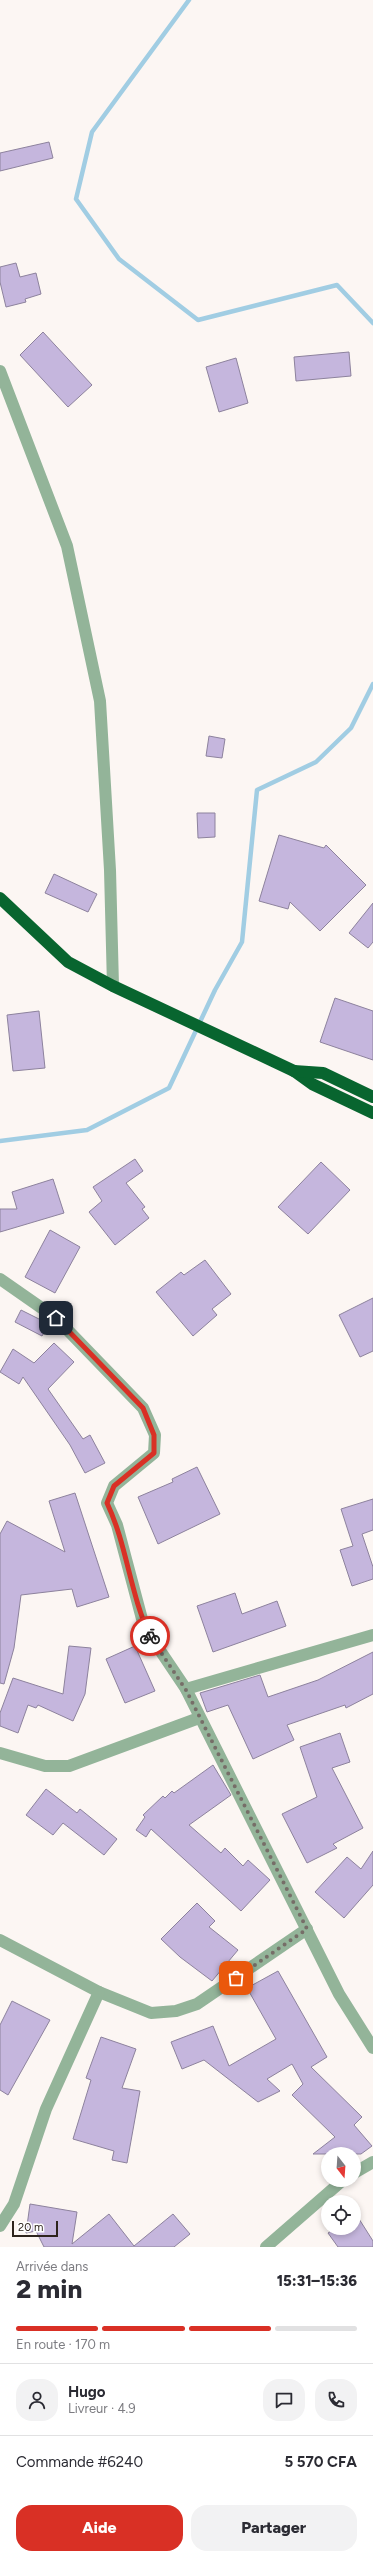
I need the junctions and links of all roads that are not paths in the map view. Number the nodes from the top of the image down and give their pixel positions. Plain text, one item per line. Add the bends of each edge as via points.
1 (0, 371) edge
2 (0, 898) edge
3 (113, 986) junction
4 (294, 1071) junction
5 (373, 1097) edge
6 (373, 1113) edge
7 (0, 1279) edge
8 (373, 1635) edge
9 (186, 1690) junction
10 (199, 1718) junction
11 (0, 1753) edge
12 (307, 1929) junction
13 (0, 1940) edge
14 (99, 1992) junction
15 (373, 2048) edge
16 (373, 2162) edge
17 (361, 2169) edge
18 (335, 2187) edge
19 (0, 2226) edge
20 (266, 2247) edge

1 - 3 street via 67,546 100,701 110,870
2 - 3 highway via 68,962
3 - 4 highway
4 - 5 highway via 322,1073
4 - 6 highway via 312,1084
7 - 9 street via 56,1318 143,1408 154,1435 154,1453 114,1486 107,1503 117,1526 142,1619
8 - 9 street
9 - 10 street
10 - 11 street via 69,1766 45,1766
10 - 12 street
12 - 14 street via 197,2004 176,2011 151,2013
12 - 15 street via 339,1994
13 - 14 street
14 - 19 street via 46,2109 14,2204
16 - 17 street
18 - 20 street

